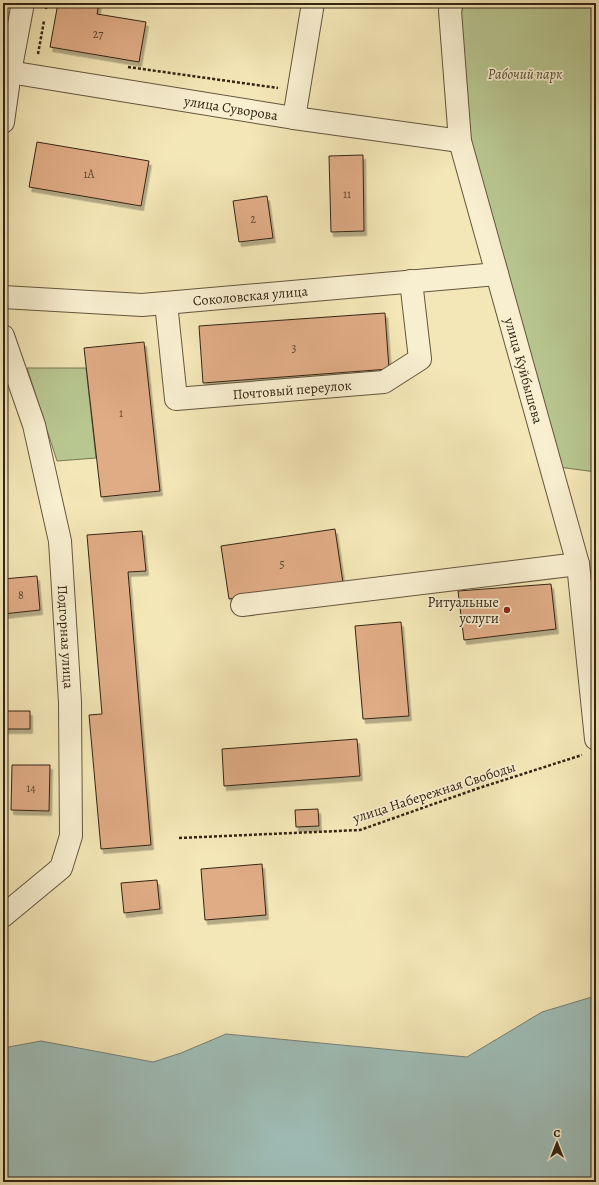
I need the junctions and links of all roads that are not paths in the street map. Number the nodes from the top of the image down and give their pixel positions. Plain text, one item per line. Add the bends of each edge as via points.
1 (24, 3) edge
2 (313, 3) edge
3 (452, 3) edge
4 (7, 71) edge
5 (294, 118) junction
6 (3, 122) edge
7 (460, 141) junction
8 (497, 274) junction
9 (411, 282) junction
10 (3, 296) edge
11 (166, 303) junction
12 (3, 336) edge
13 (578, 564) junction
14 (242, 605) dead end
15 (592, 746) edge
16 (3, 916) edge

1 - 4 street
2 - 5 street
3 - 7 street, улица Куйбышева via 450,11
4 - 5 street, улица Суворова
4 - 6 street
5 - 7 street, улица Суворова
7 - 8 street, улица Куйбышева
8 - 9 street, Соколовская улица
8 - 13 street, улица Куйбышева
9 - 11 street, Соколовская улица
9 - 11 street, Почтовый переулок via 420,359 384,382 176,399
10 - 11 street, Соколовская улица via 142,304
12 - 16 street, Подгорная улица via 34,425 60,541 70,702 72,836 60,868
13 - 14 street
13 - 15 street, улица Куйбышева

